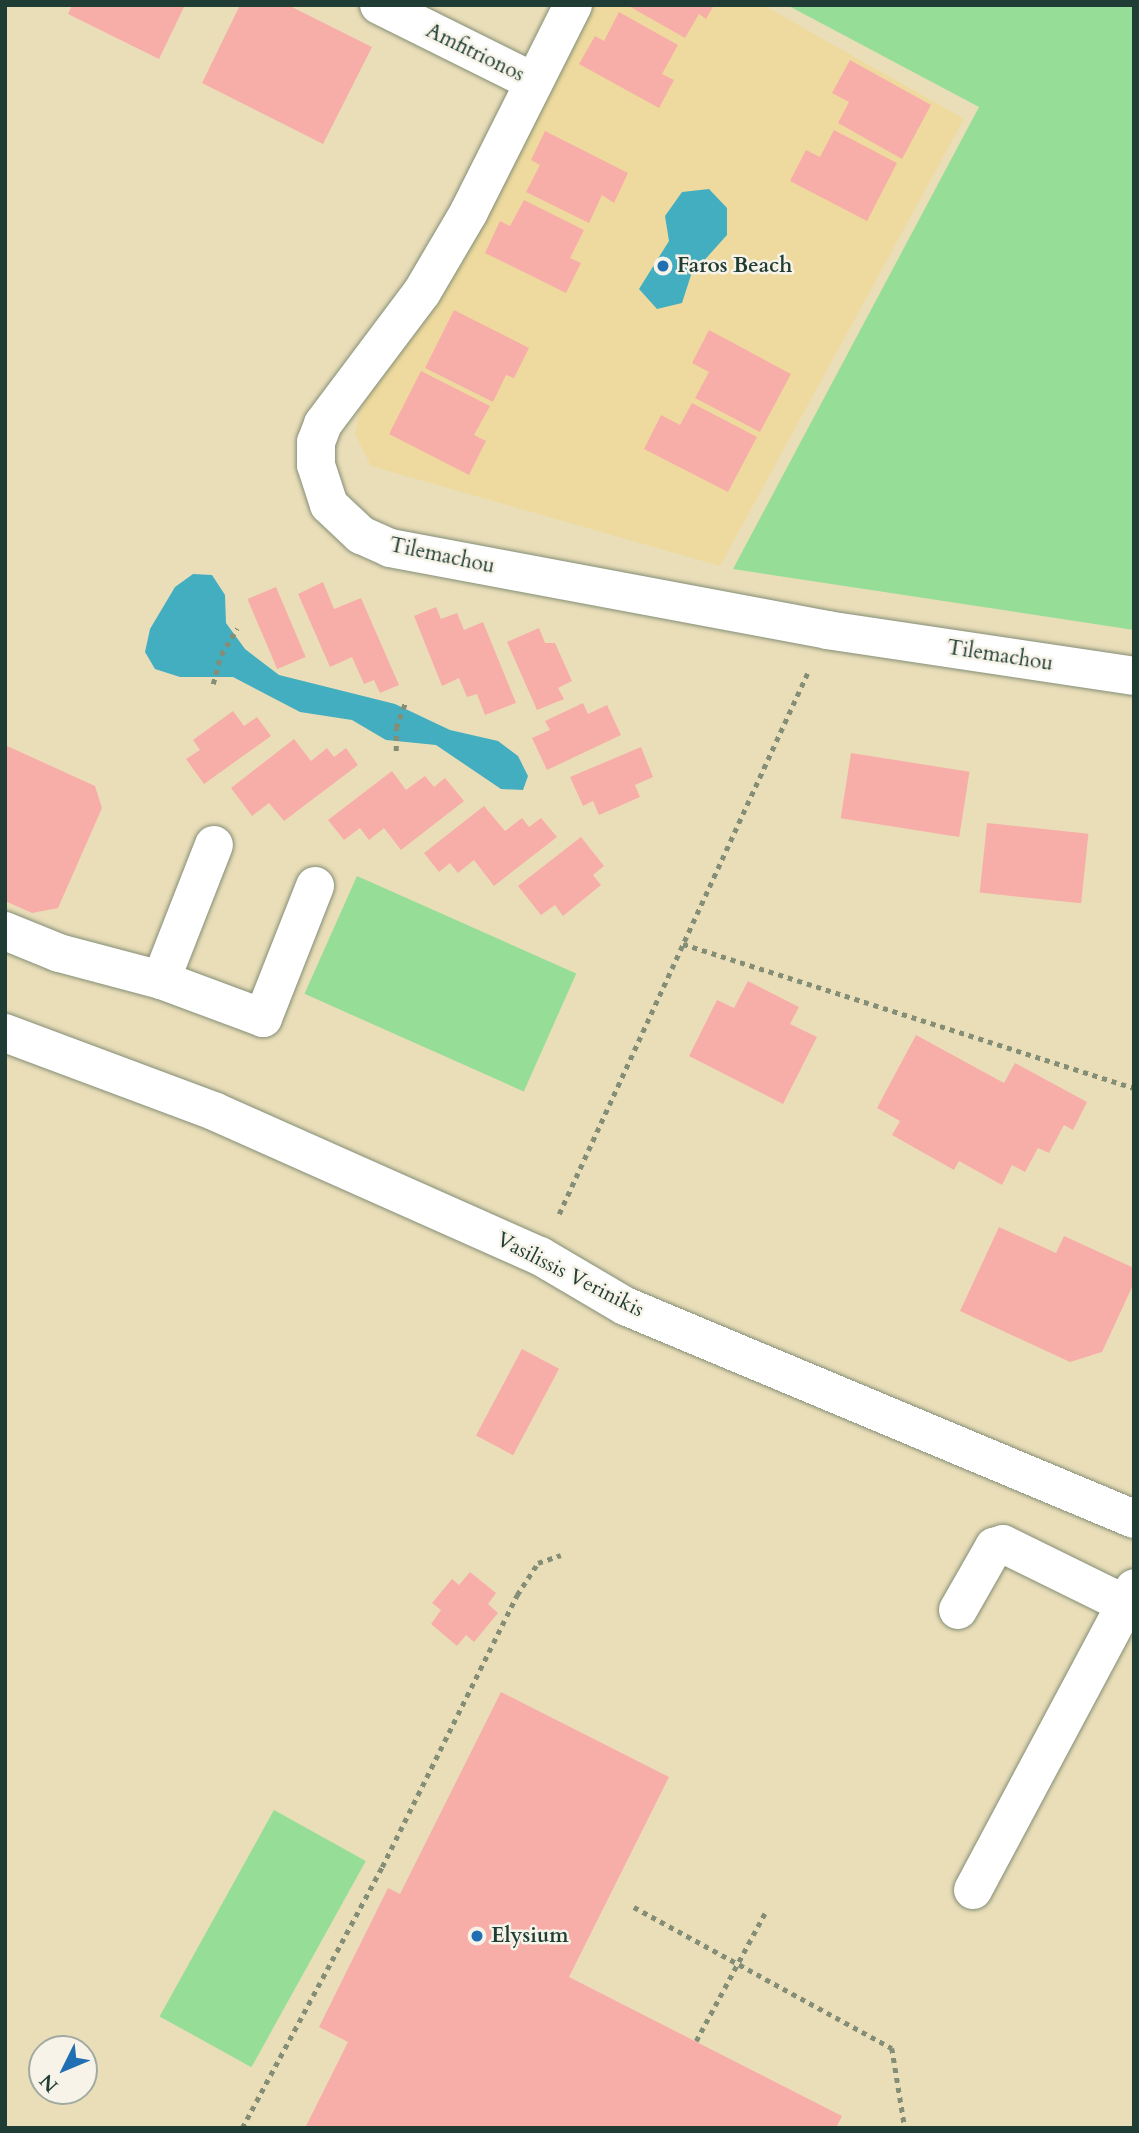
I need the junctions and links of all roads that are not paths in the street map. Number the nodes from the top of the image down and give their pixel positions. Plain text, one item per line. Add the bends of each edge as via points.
1 (379, 5) edge
2 (573, 5) edge
3 (534, 82) junction
4 (1134, 676) edge
5 (214, 845) dead end
6 (315, 886) dead end
7 (5, 932) edge
8 (161, 980) junction
9 (5, 1033) edge
10 (1134, 1519) edge
11 (1129, 1596) edge
12 (958, 1610) dead end
13 (973, 1890) dead end

1 - 3 street, Amfitrionos
2 - 3 street, Tilemachou
3 - 4 street, Tilemachou via 469,212 422,292 323,424 316,442 316,465 329,505 361,535 390,548 827,630
5 - 8 street
6 - 8 street via 262,1018
7 - 8 street via 59,953
9 - 10 street, Vasilissis Verinikis via 216,1112 540,1256 625,1306
11 - 12 street via 1003,1544 994,1547
11 - 13 street

